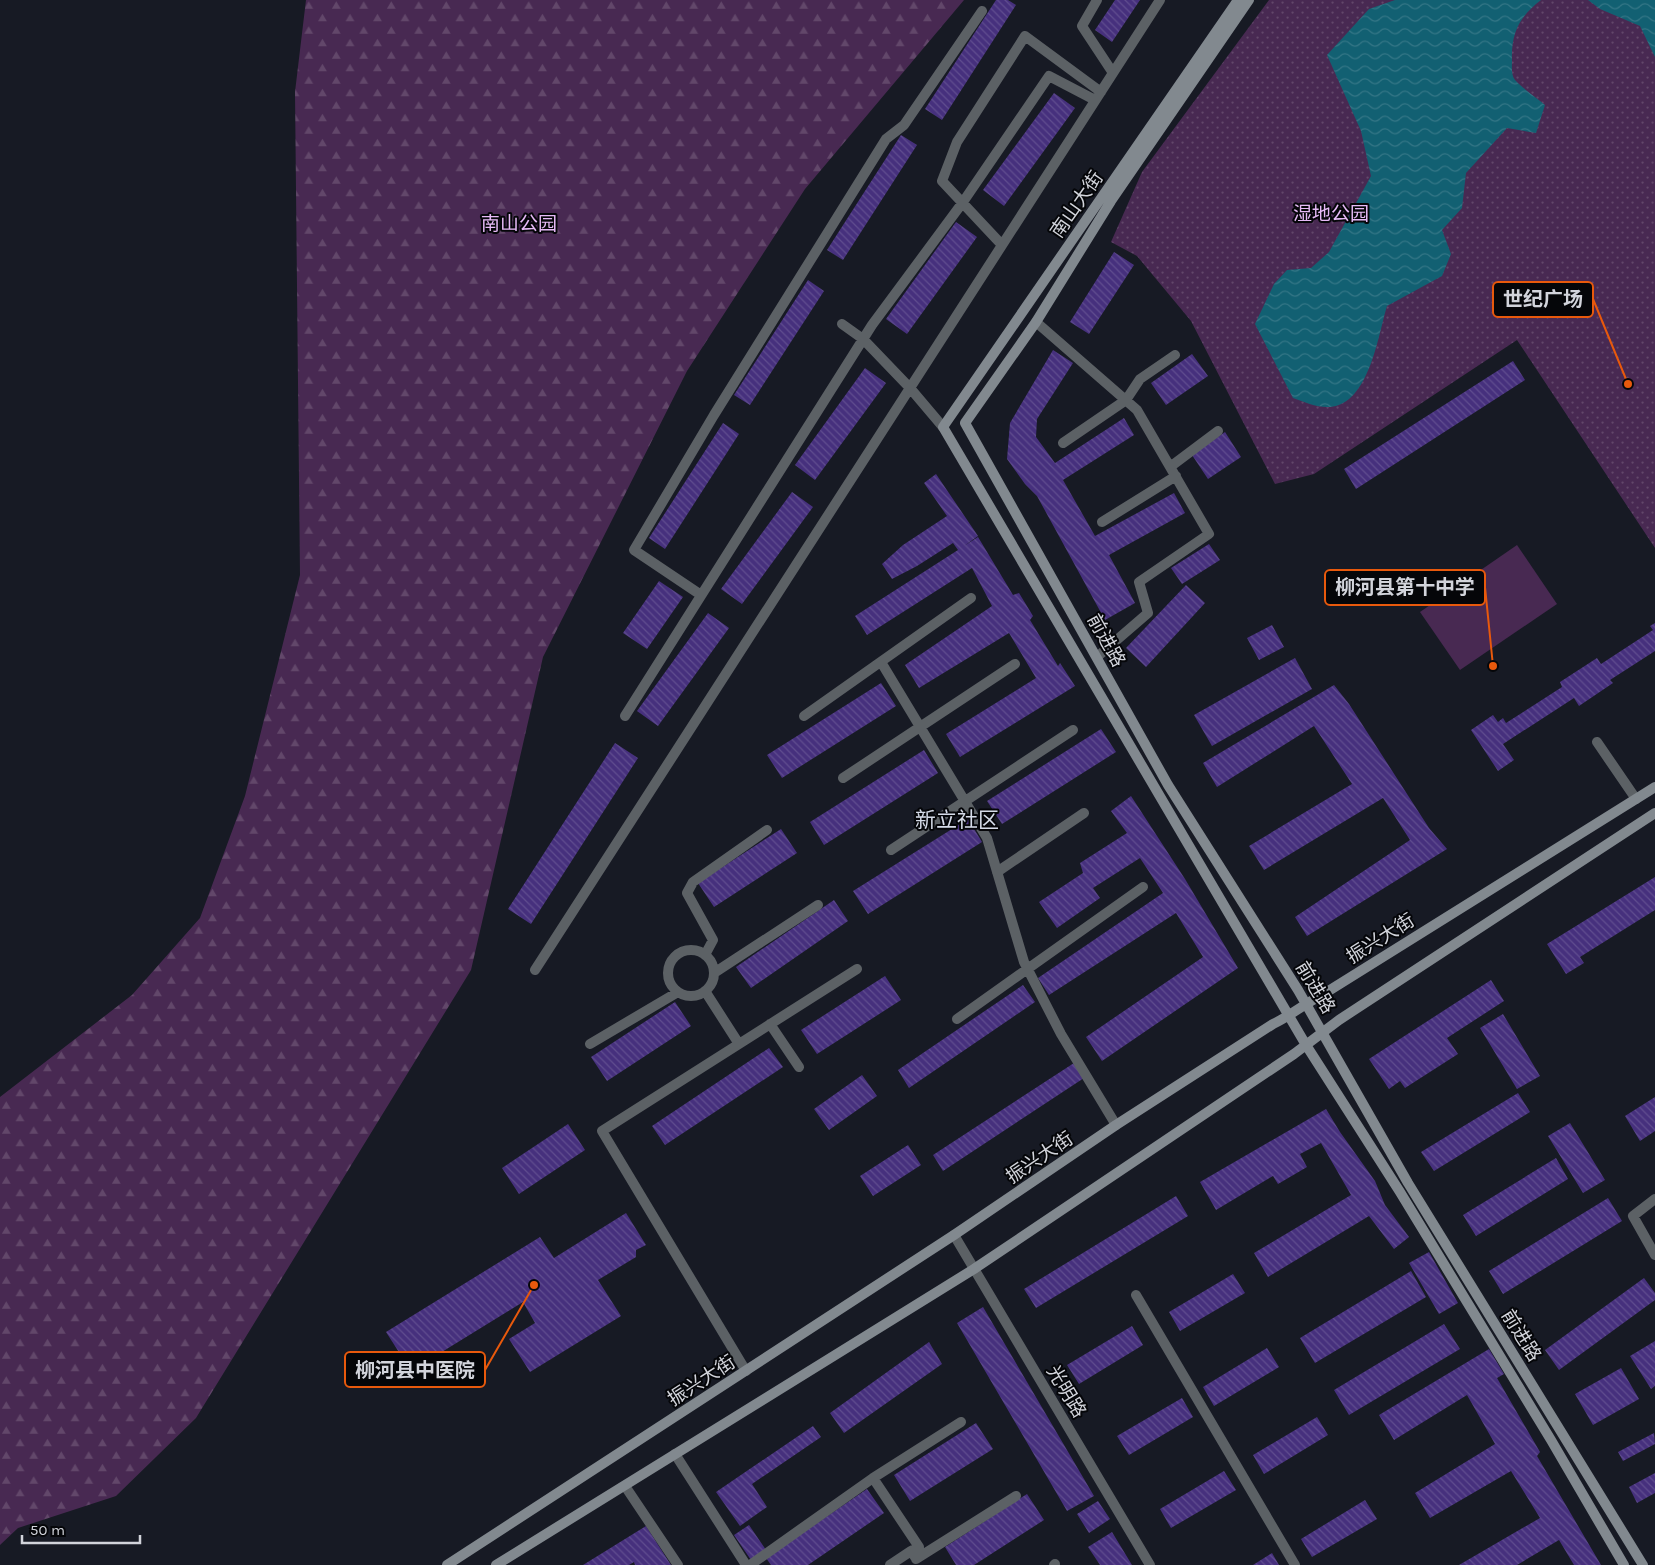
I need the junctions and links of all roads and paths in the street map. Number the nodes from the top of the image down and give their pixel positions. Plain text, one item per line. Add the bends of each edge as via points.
1 (1097, 0) edge
2 (1160, 0) edge
3 (1238, 0) edge
4 (1249, 0) edge
5 (982, 11) dead end
6 (1113, 73) junction
7 (1098, 96) junction
8 (963, 202) junction
9 (1002, 245) junction
10 (1036, 322) junction
11 (842, 324) dead end
12 (863, 339) junction
13 (1175, 355) dead end
14 (910, 388) junction
15 (1126, 400) junction
16 (965, 423) joint
17 (943, 427) junction
18 (1218, 431) dead end
19 (1063, 443) dead end
20 (1170, 466) junction
21 (1176, 476) junction
22 (1102, 522) dead end
23 (701, 595) junction
24 (971, 598) dead end
25 (1097, 658) junction
26 (881, 662) junction
27 (1015, 664) dead end
28 (625, 716) dead end
29 (804, 716) dead end
30 (920, 727) junction
31 (1074, 730) dead end
32 (1597, 742) dead end
33 (843, 778) dead end
34 (1655, 787) edge
35 (1636, 799) junction
36 (965, 801) junction
37 (1084, 813) dead end
38 (1655, 814) edge
39 (767, 830) dead end
40 (891, 850) dead end
41 (997, 872) junction
42 (1143, 887) dead end
43 (818, 905) dead end
44 (705, 954) junction
45 (857, 969) dead end
46 (1028, 969) junction
47 (535, 970) dead end
48 (714, 973) junction
49 (705, 991) junction
50 (678, 992) junction
51 (1306, 1003) junction
52 (1289, 1016) junction
53 (957, 1020) dead end
54 (770, 1024) junction
55 (1322, 1033) junction
56 (590, 1044) dead end
57 (739, 1044) junction
58 (1306, 1045) junction
59 (799, 1067) dead end
60 (1116, 1125) junction
61 (1655, 1199) edge
62 (954, 1236) junction
63 (1655, 1255) edge
64 (974, 1270) junction
65 (1136, 1295) dead end
66 (746, 1372) junction
67 (961, 1422) dead end
68 (675, 1454) junction
69 (873, 1478) junction
70 (625, 1486) junction
71 (1016, 1496) dead end
72 (916, 1558) edge
73 (448, 1565) edge
74 (496, 1565) edge
75 (678, 1565) edge
76 (746, 1565) edge
77 (750, 1565) edge
78 (890, 1565) edge
79 (1150, 1565) edge
80 (1296, 1565) edge
81 (1624, 1565) edge
82 (1643, 1565) edge

1 - 6 street via 1082,26
2 - 6 street
3 - 17 street, 南山大街
4 - 10 street, 南山大街 via 1111,201
5 - 23 street via 904,125 886,139 634,550
6 - 7 street
7 - 8 street via 1048,76
7 - 8 street via 1025,36 957,142 942,182
7 - 9 street
8 - 9 street
8 - 12 street
9 - 14 street
10 - 15 street
10 - 16 street, 南山大街
11 - 12 street
12 - 14 street
12 - 23 street
13 - 15 street via 1140,379
14 - 17 street
14 - 47 street
15 - 19 street
15 - 20 street via 1137,410
16 - 25 street, 前进路
17 - 52 street, 前进路
18 - 20 street
20 - 21 street
21 - 22 street
21 - 25 street via 1209,534 1140,582 1148,613
23 - 28 street
24 - 26 street
25 - 51 street, 前进路 via 1168,785
26 - 29 street
26 - 30 street
27 - 30 street
30 - 33 street
30 - 36 street
31 - 36 street
32 - 35 street
34 - 35 street, 振兴大街
35 - 51 street, 振兴大街
36 - 40 street
36 - 41 street via 987,838
37 - 41 street
38 - 55 street
39 - 44 street via 693,882 687,893 713,940
41 - 46 street
42 - 46 street
43 - 48 street
44 - 48 street
44 - 50 street via 687,950 672,959 668,977
45 - 54 street
46 - 53 street
46 - 60 street
48 - 49 street
49 - 50 street via 687,996
49 - 57 street
50 - 56 street
51 - 52 street, 振兴大街
51 - 55 street, 前进路
52 - 58 street, 前进路
52 - 60 street, 振兴大街
54 - 57 street
54 - 59 street
55 - 58 street
55 - 82 street, 前进路 via 1408,1183
57 - 66 street via 602,1131
58 - 64 street
58 - 81 street, 前进路 via 1552,1440
60 - 62 street, 振兴大街
61 - 63 street via 1633,1216
62 - 64 street, 光明路
62 - 66 street, 振兴大街
64 - 68 street
64 - 79 street, 光明路
65 - 80 street
66 - 73 street, 振兴大街
67 - 69 street
68 - 70 street
68 - 76 street
69 - 72 street via 919,1547
69 - 77 street
70 - 74 street
70 - 75 street
71 - 72 street
72 - 78 street

